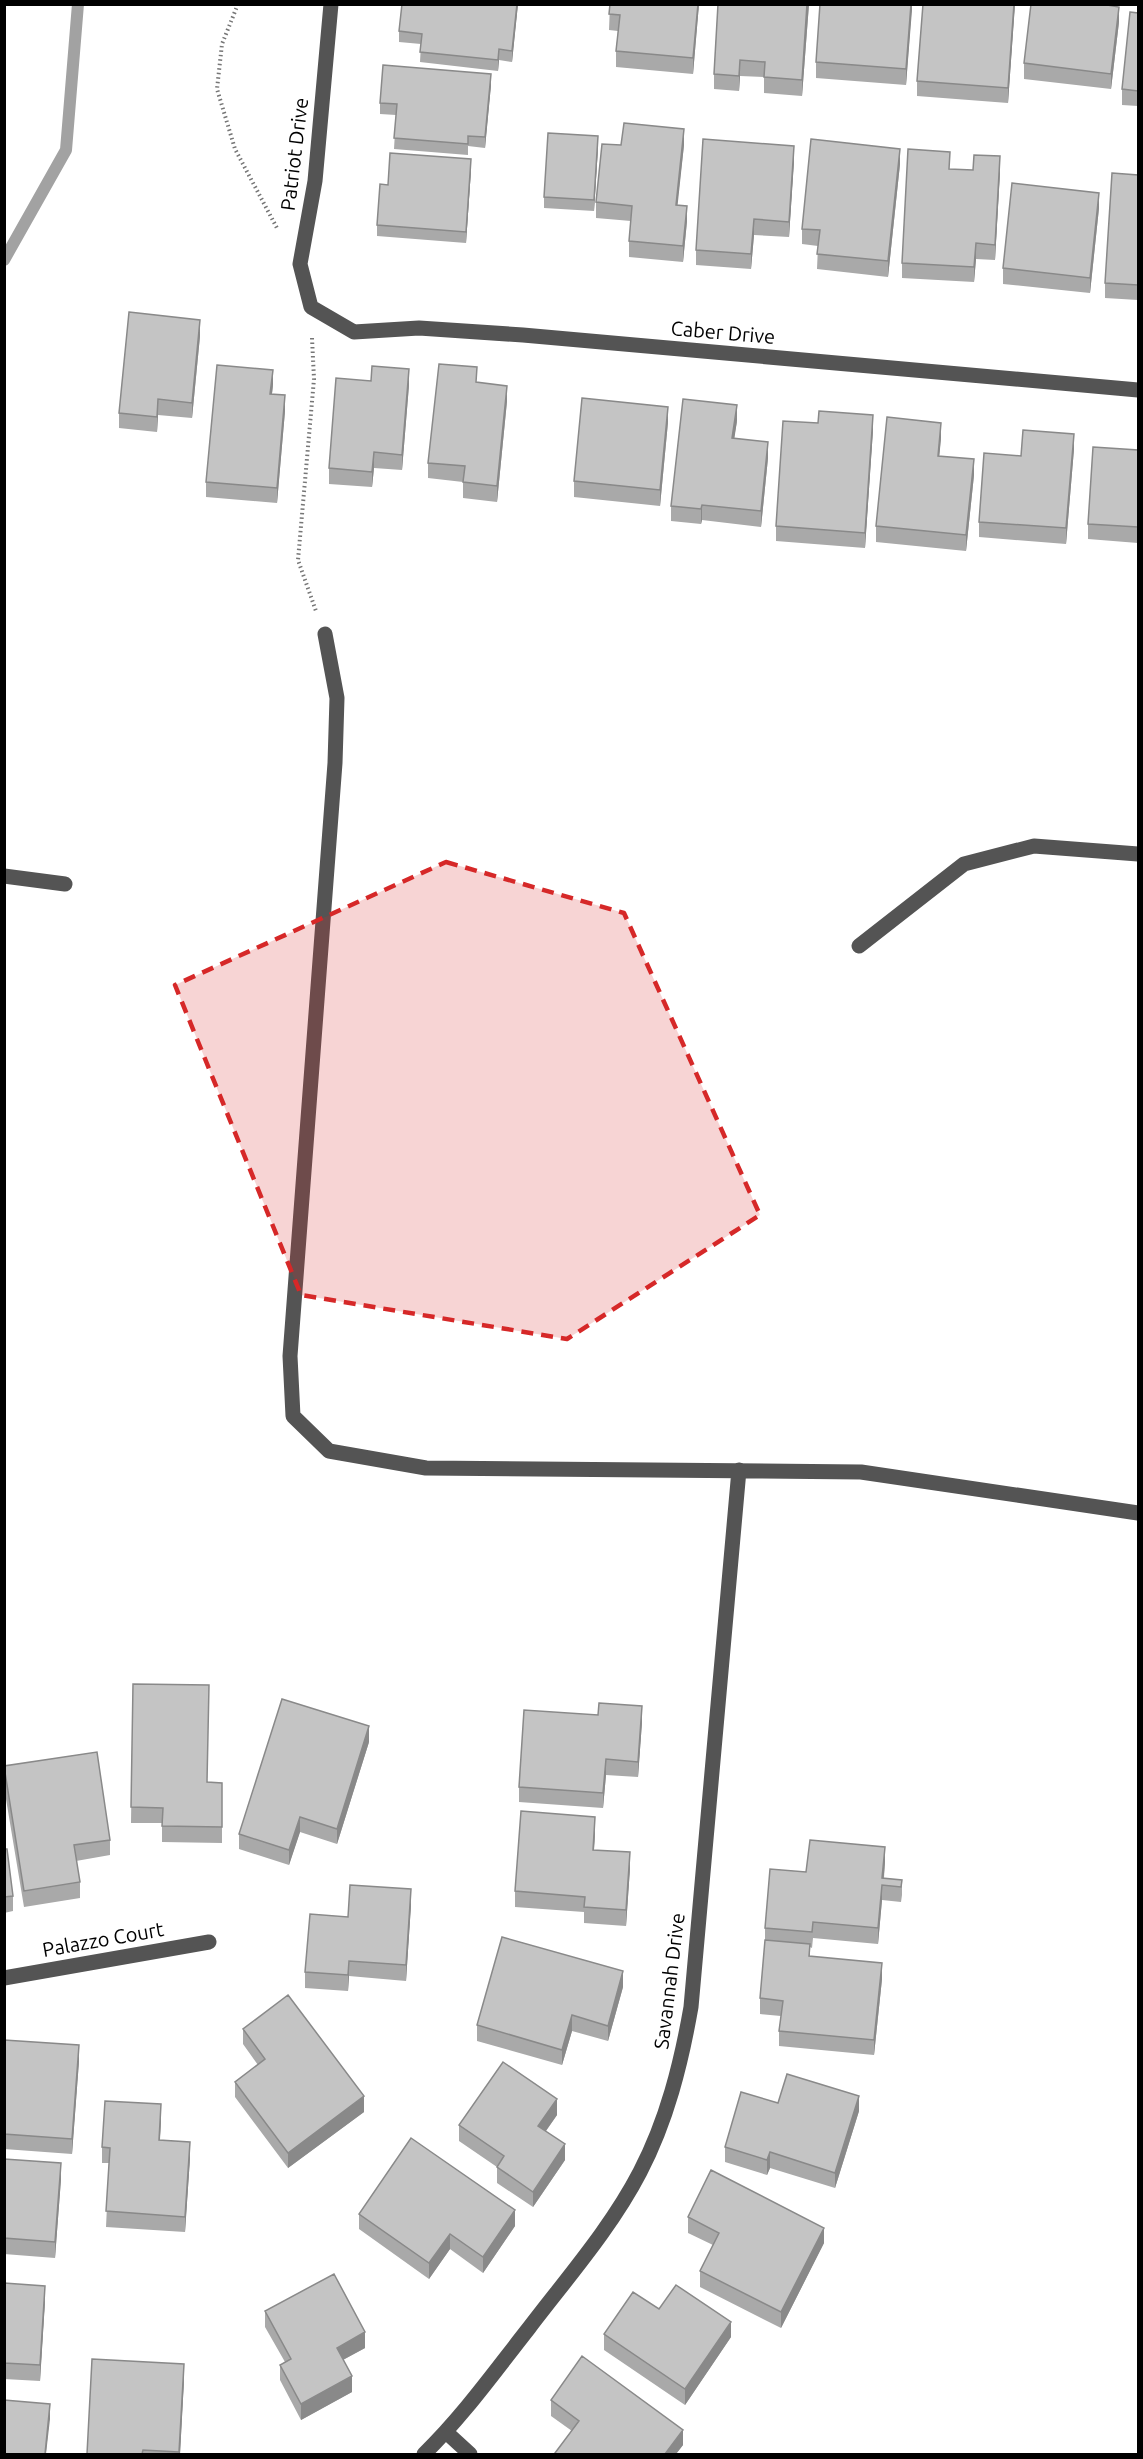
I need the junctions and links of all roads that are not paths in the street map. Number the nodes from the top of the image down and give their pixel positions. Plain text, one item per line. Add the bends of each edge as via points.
1 (331, 4) edge
2 (311, 307) joint
3 (1138, 390) edge
4 (325, 634) road end
5 (1138, 854) edge
6 (4, 876) edge
7 (65, 884) dead end
8 (859, 946) dead end
9 (739, 1470) junction
10 (1138, 1513) edge
11 (208, 1942) dead end
12 (4, 1978) edge
13 (447, 2433) junction
14 (424, 2454) edge
15 (470, 2454) edge

1 - 2 street, Patriot Drive via 315,181 300,264
2 - 3 street, Caber Drive via 354,332 419,328 523,335
4 - 9 street via 337,698 335,763 290,1356 293,1416 329,1451 426,1468
5 - 8 street via 1034,846 964,864
6 - 7 street
9 - 10 street via 861,1472
9 - 13 street, Savannah Drive via 691,2007 673,2092 640,2173 606,2227
11 - 12 street, Palazzo Court
13 - 14 street, Savannah Drive
13 - 15 street

